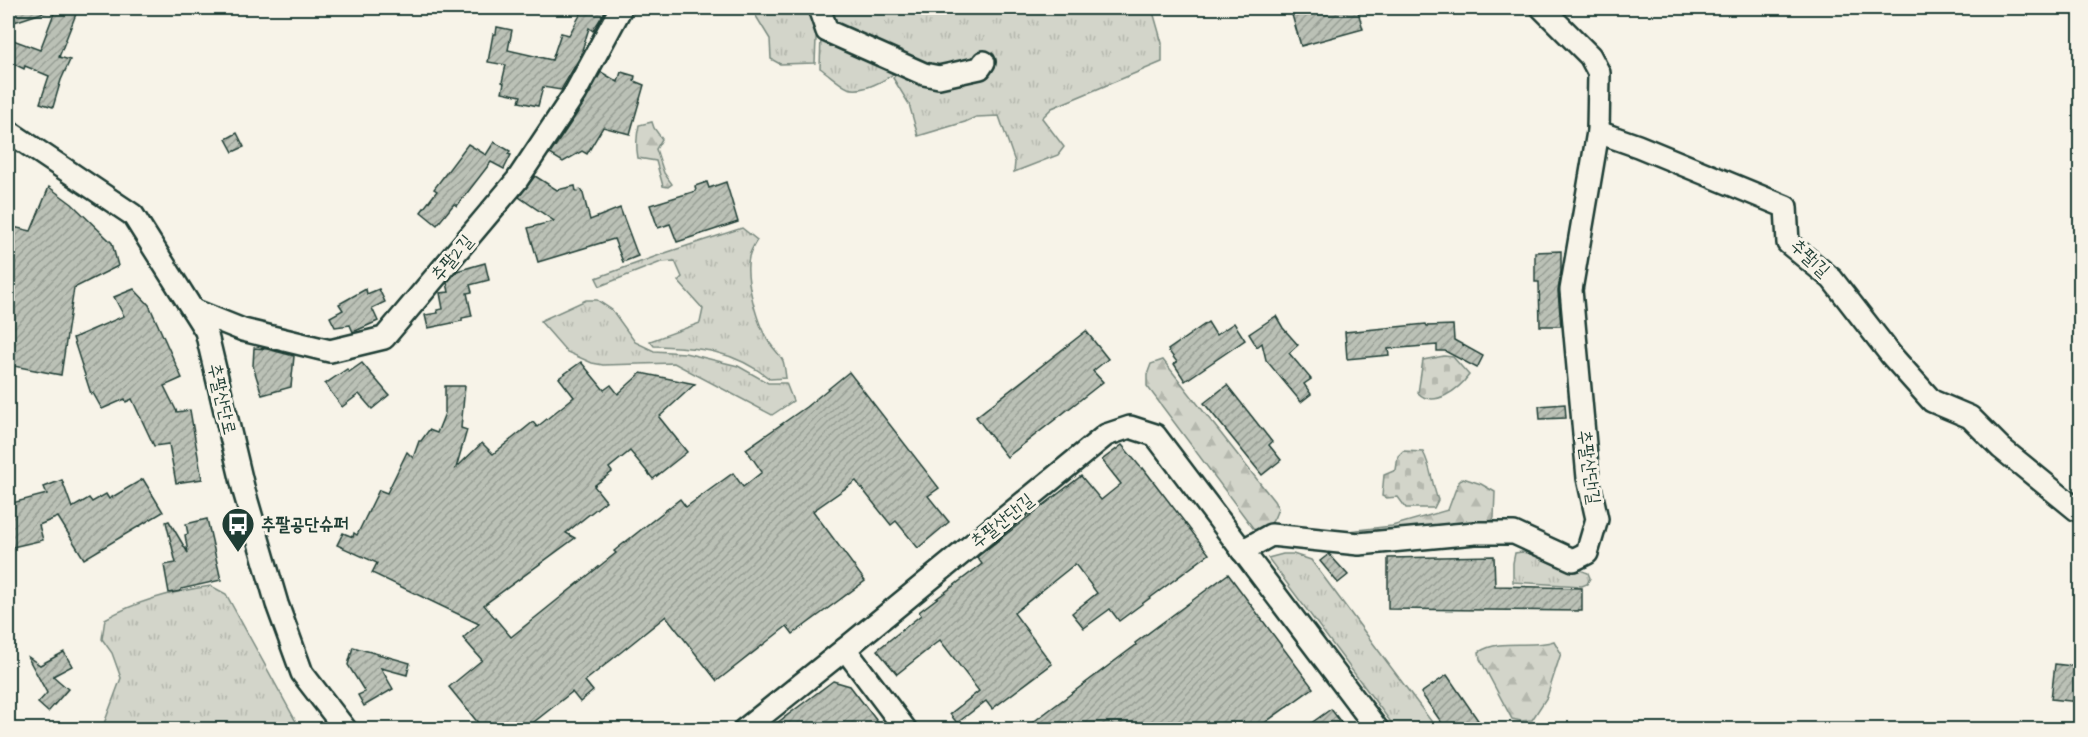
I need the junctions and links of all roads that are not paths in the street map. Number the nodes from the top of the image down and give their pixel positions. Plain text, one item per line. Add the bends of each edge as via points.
1 (621, 8) edge
2 (819, 8) edge
3 (1542, 8) edge
4 (984, 62) dead end
5 (8, 131) edge
6 (1598, 132) junction
7 (193, 310) junction
8 (2080, 510) edge
9 (1242, 551) junction
10 (846, 649) junction
11 (346, 729) edge
12 (744, 729) edge
13 (906, 729) edge
14 (1378, 729) edge

1 - 7 street, 추팔2길 via 575,93 517,180 384,338 330,351 243,330
2 - 4 street via 827,31 924,74 939,77 980,68
3 - 6 street via 1590,56 1599,73
5 - 7 street, 추팔산단로 via 133,215
6 - 8 street, 추팔1길 via 1786,207 1788,243 1832,279 1932,401 1970,417 2001,448
6 - 9 street, 추팔산단1길 via 1571,290 1588,478 1597,519 1587,553 1573,560 1514,534 1359,544 1271,535
7 - 11 street, 추팔산단로 via 206,331 244,491 302,673
9 - 10 street, 추팔산단1길 via 1155,435 1130,427 1106,435
9 - 14 street, 추팔산단1길
10 - 12 street, 추팔산단1길
10 - 13 street

